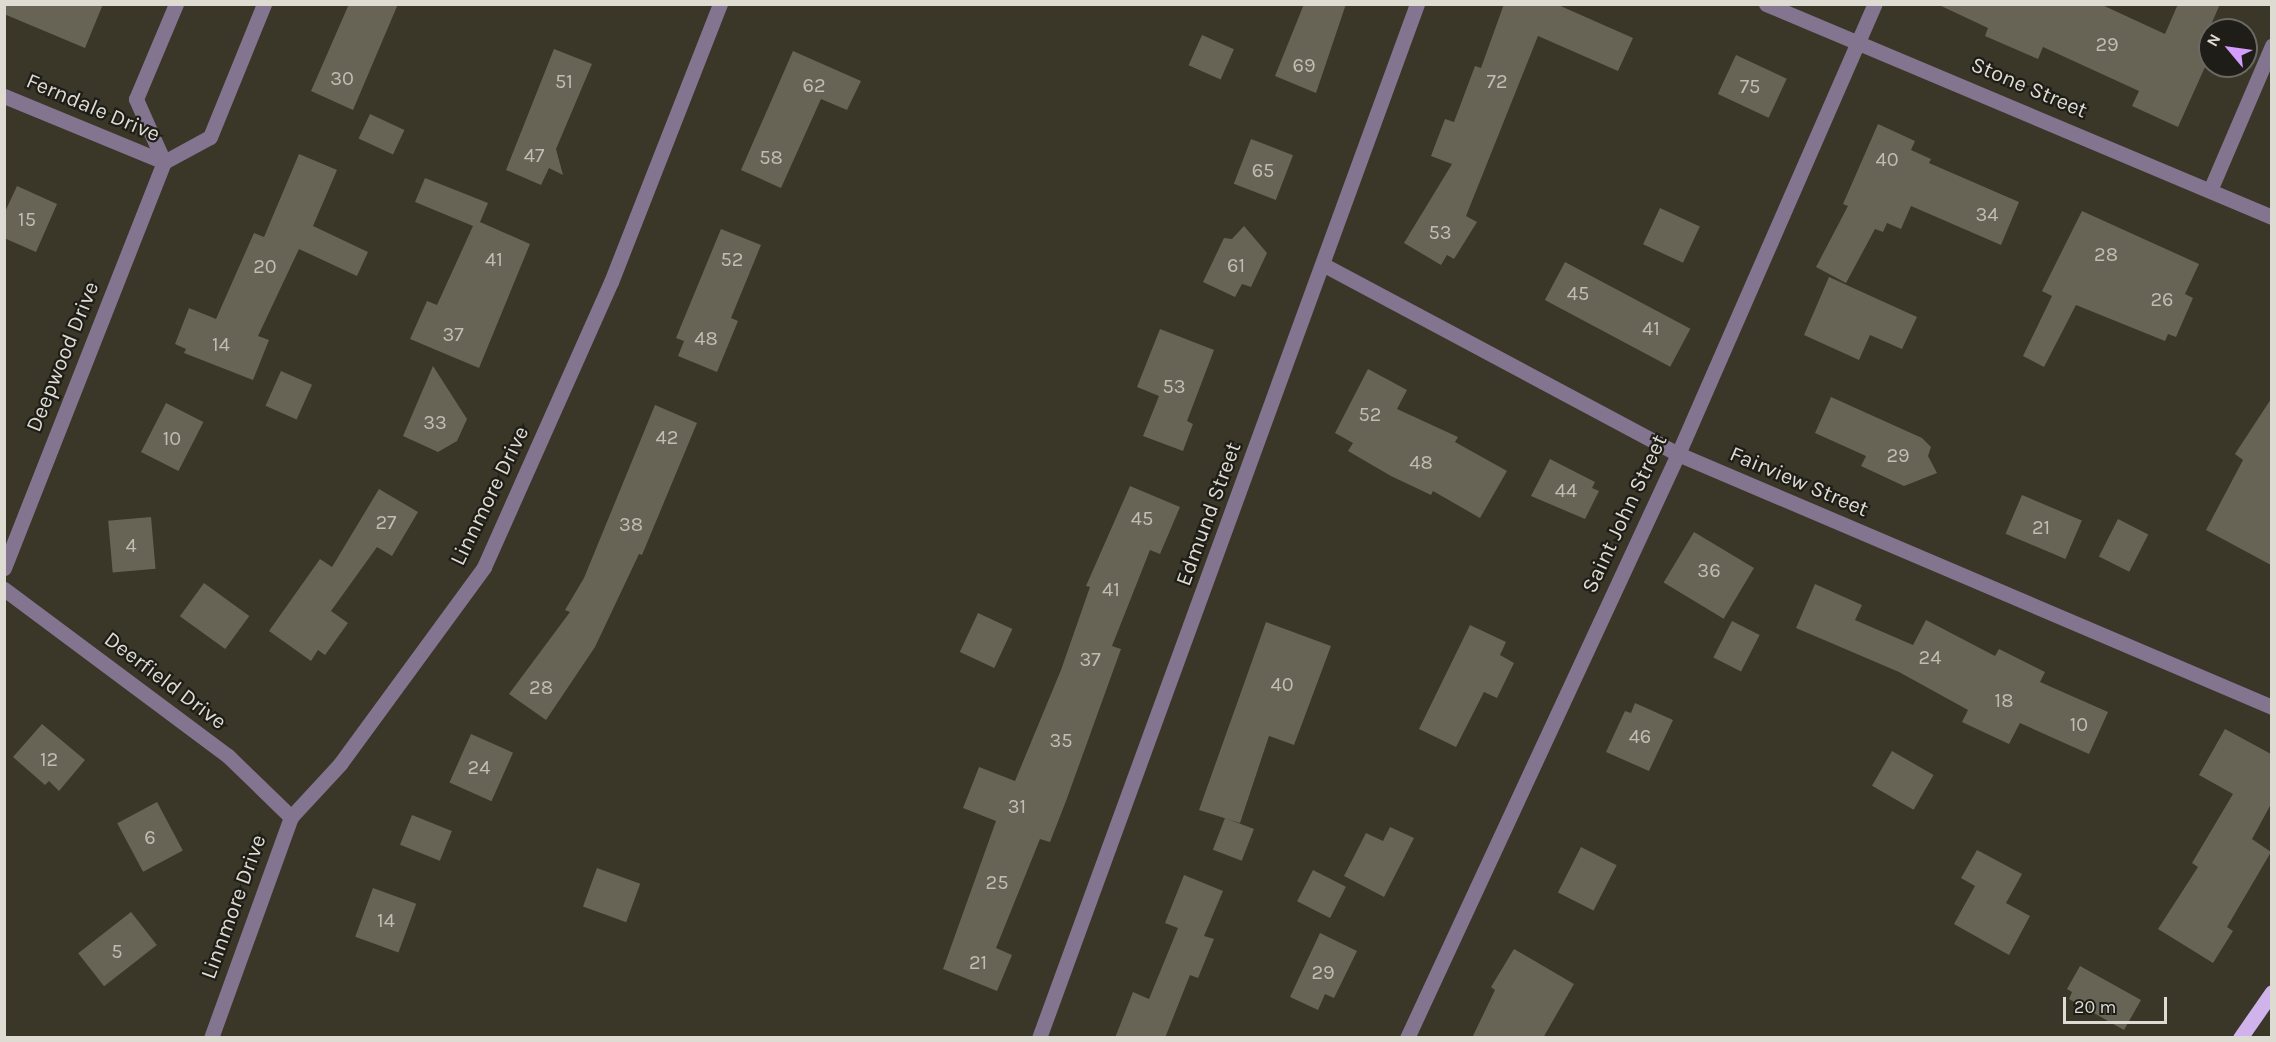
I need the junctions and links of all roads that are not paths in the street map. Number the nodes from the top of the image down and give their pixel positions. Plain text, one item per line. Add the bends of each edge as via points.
1 (176, 4) edge
2 (264, 4) edge
3 (720, 4) edge
4 (1417, 4) edge
5 (1766, 4) edge
6 (1875, 4) edge
7 (1859, 42) junction
8 (2271, 46) edge
9 (4, 96) edge
10 (164, 162) junction
11 (2211, 188) junction
12 (2271, 217) edge
13 (1324, 266) junction
14 (1678, 454) junction
15 (4, 568) edge
16 (4, 589) edge
17 (2271, 707) edge
18 (291, 817) junction
19 (2271, 992) edge
20 (211, 1038) edge
21 (1039, 1038) edge
22 (1407, 1038) edge
23 (2240, 1038) edge

1 - 10 street via 136,99
2 - 10 street via 210,137
3 - 18 street, Linnmore Drive via 611,282 484,567 340,764
4 - 13 street, Edmund Street
5 - 7 street, Stone Street
6 - 7 street, Saint John Street
7 - 11 street, Stone Street
7 - 14 street, Saint John Street
8 - 11 street
9 - 10 street, Ferndale Drive
10 - 15 street, Deepwood Drive
11 - 12 street, Stone Street
13 - 14 street, Fairview Street
13 - 21 street, Edmund Street
14 - 17 street, Fairview Street
14 - 22 street, Saint John Street
16 - 18 street, Deerfield Drive via 228,756
18 - 20 street, Linnmore Drive
19 - 23 main road

